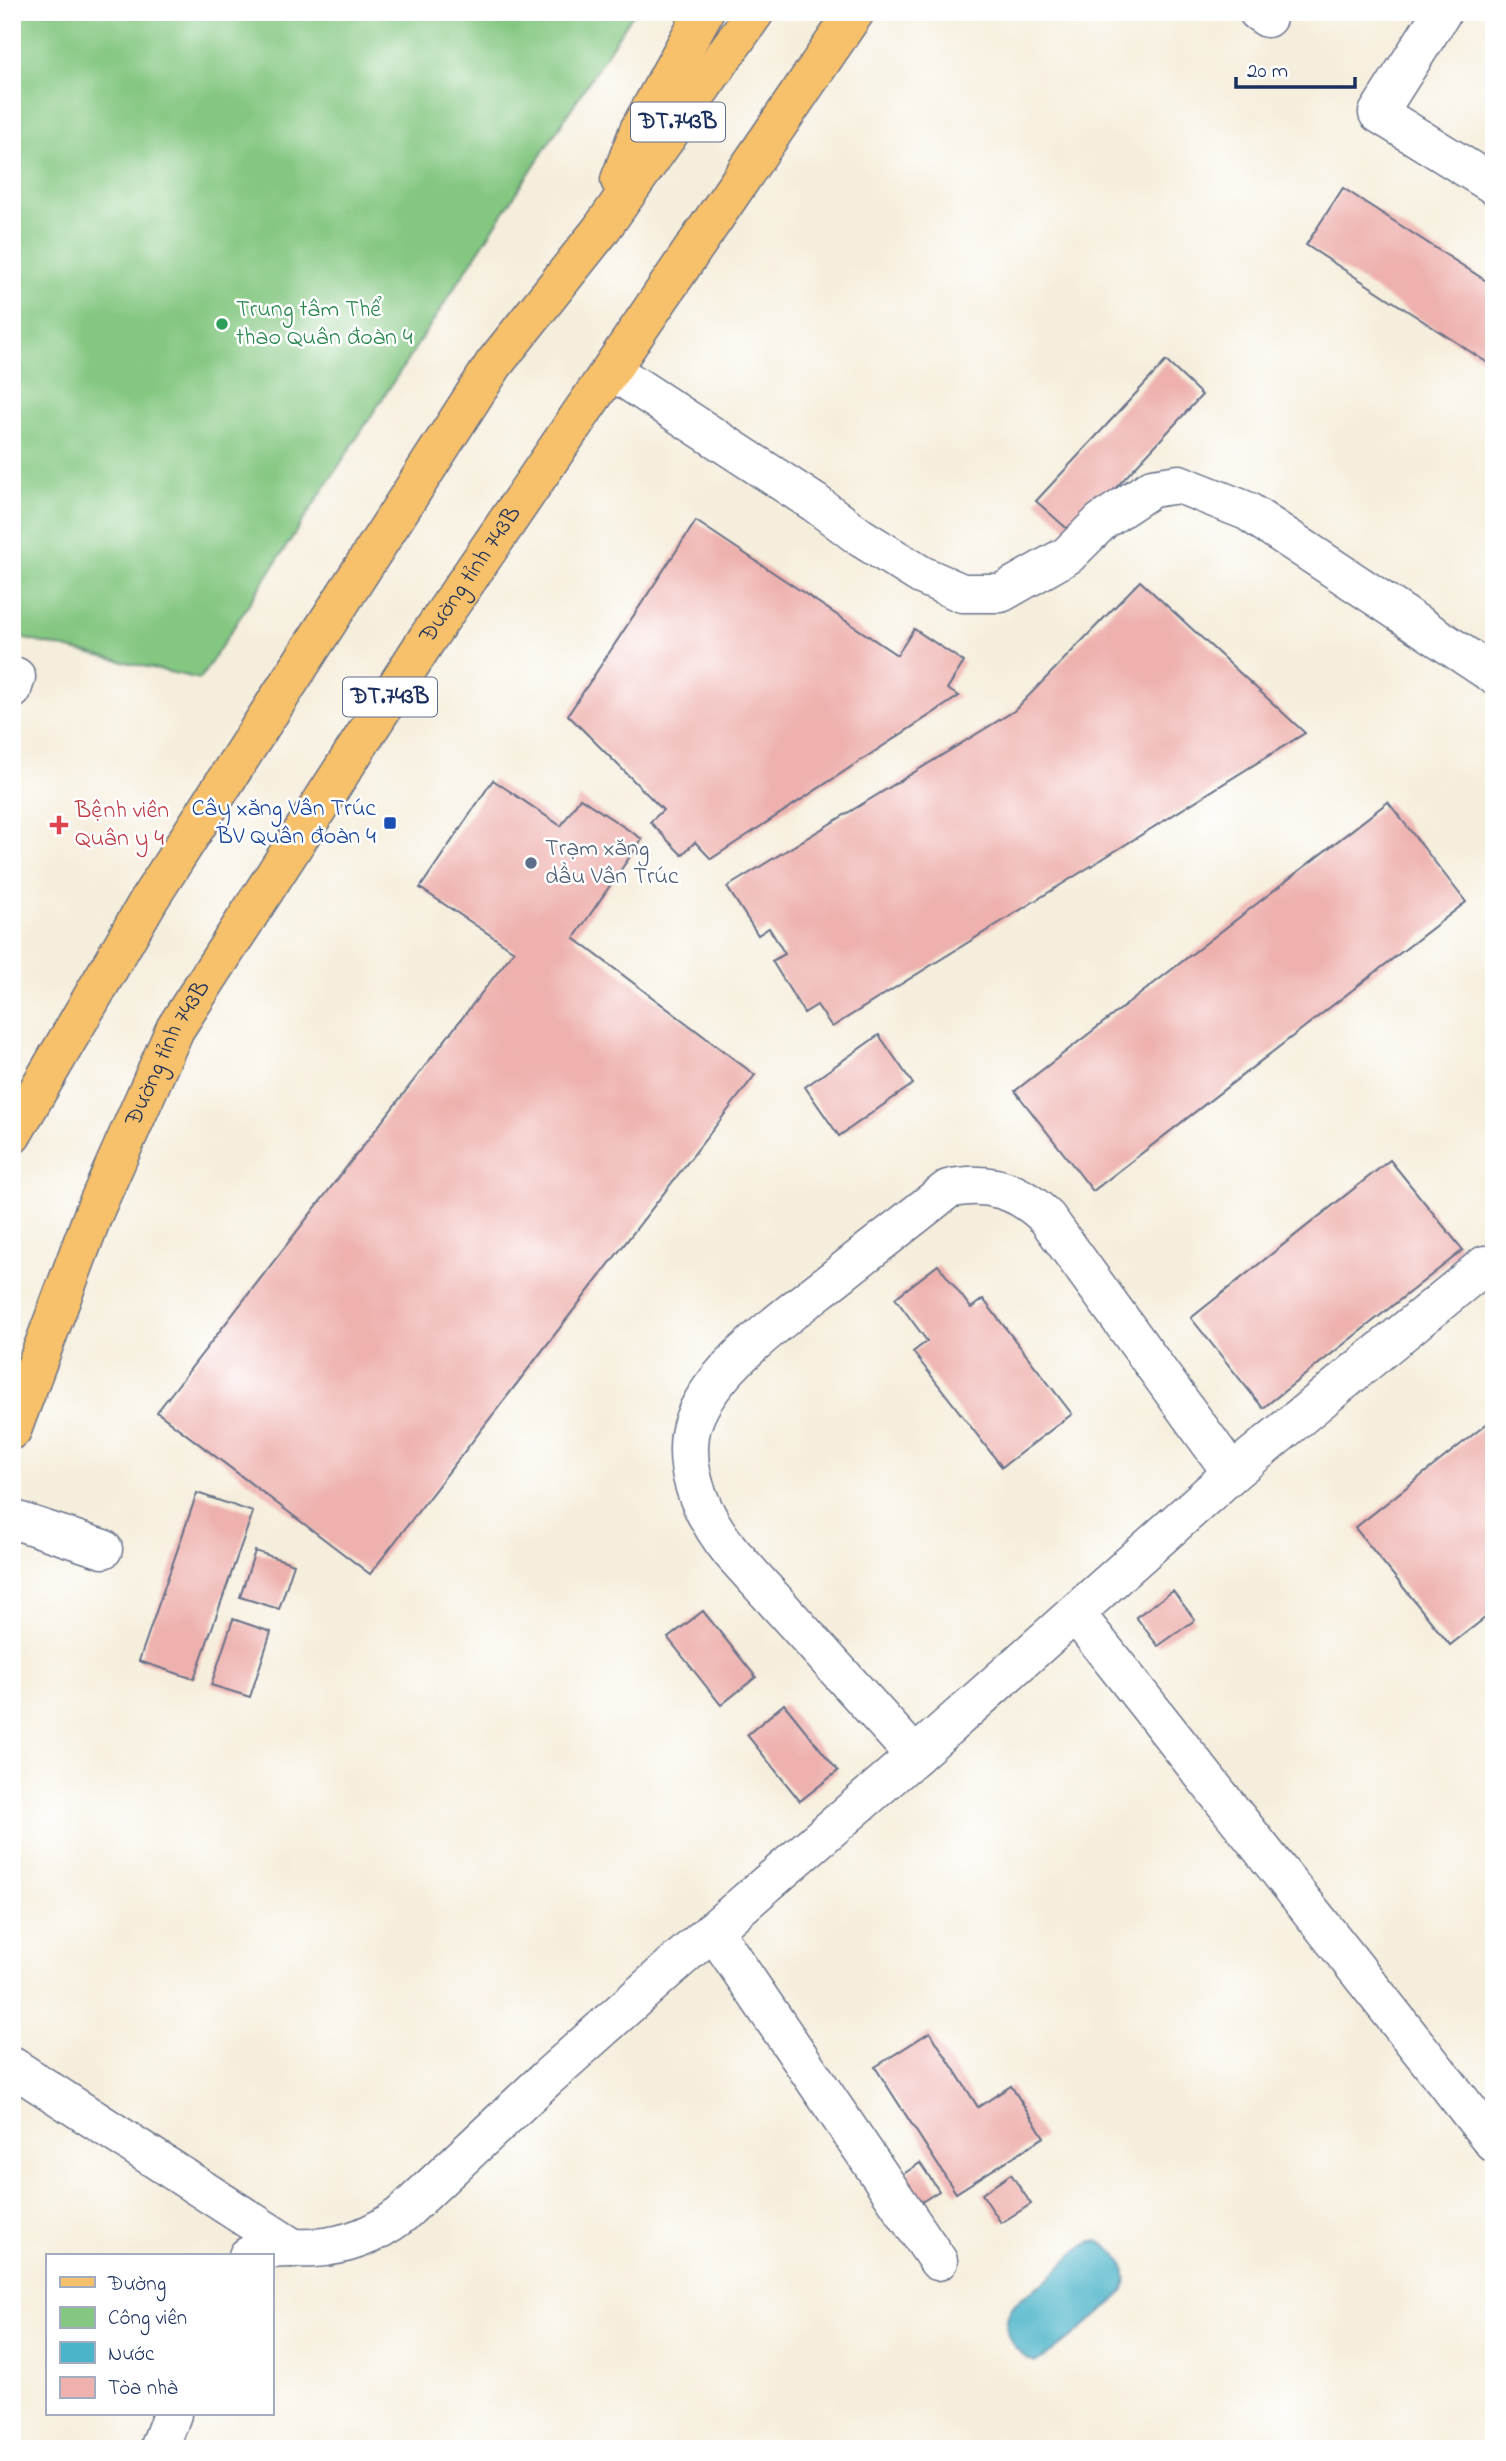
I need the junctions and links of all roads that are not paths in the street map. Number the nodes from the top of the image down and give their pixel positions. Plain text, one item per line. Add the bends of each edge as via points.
1 (704, 12) edge
2 (755, 12) edge
3 (855, 12) edge
4 (1442, 12) edge
5 (1494, 185) edge
6 (600, 231) junction
7 (611, 370) junction
8 (1494, 675) edge
9 (12, 676) edge
10 (12, 690) edge
11 (12, 1134) edge
12 (1485, 1265) dead end
13 (12, 1430) edge
14 (1232, 1473) junction
15 (12, 1519) edge
16 (103, 1549) dead end
17 (1075, 1613) junction
18 (915, 1756) junction
19 (713, 1930) junction
20 (13, 2067) edge
21 (1494, 2143) edge
22 (293, 2248) junction
23 (254, 2254) edge
24 (938, 2261) dead end
25 (171, 2416) edge
26 (159, 2449) edge

1 - 6 main road via 639,130
2 - 6 main road, ĐT.743B
3 - 7 main road, Đường tỉnh 743B / ĐT.743B
4 - 5 lane via 1378,113
6 - 11 main road, ĐT.743B via 487,376 150,898
7 - 8 lane via 860,537 921,575 962,593 1001,593 1069,555 1102,521 1152,488 1179,484 1247,511
7 - 13 main road, Đường tỉnh 743B / ĐT.743B via 427,639 175,1029 94,1212
9 - 10 lane via 16,677
12 - 14 lane
14 - 17 lane
14 - 18 lane via 1047,1218 1026,1200 1000,1188 965,1185 948,1189 743,1352 708,1397 690,1433 691,1474 705,1515 731,1552
15 - 16 lane
17 - 18 lane
17 - 21 lane
18 - 19 lane
19 - 22 lane via 382,2230 336,2246
19 - 24 lane
20 - 22 lane
22 - 23 lane
25 - 26 lane

